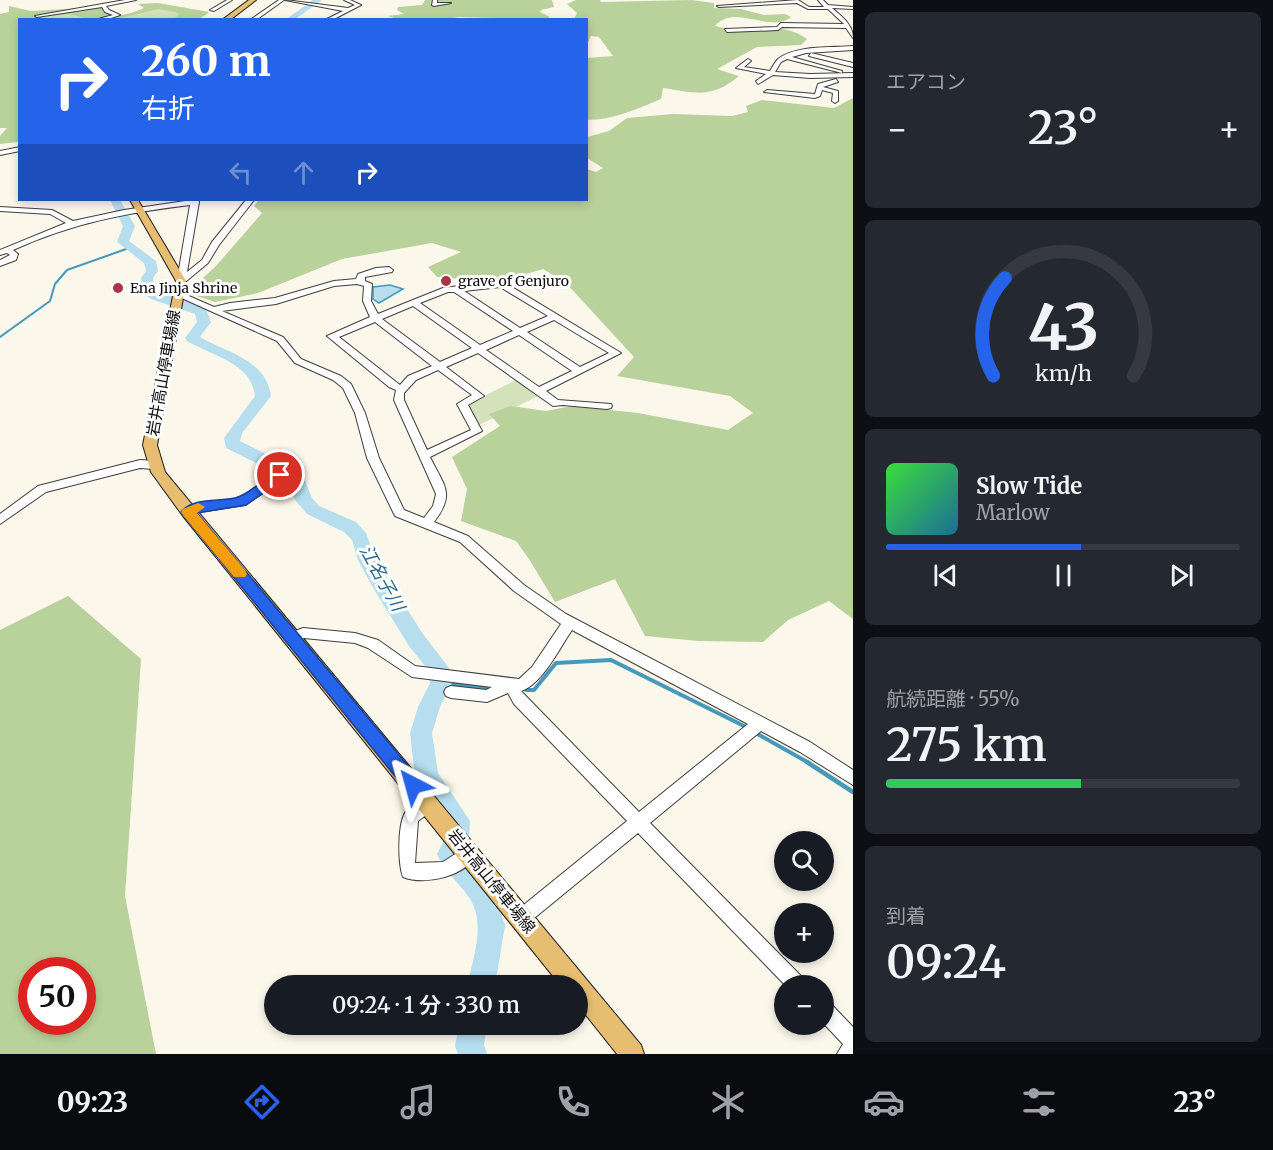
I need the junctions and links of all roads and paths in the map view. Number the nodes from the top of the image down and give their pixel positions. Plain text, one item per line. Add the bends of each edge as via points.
1 (134, 0) edge
2 (230, 0) edge
3 (253, 0) edge
4 (284, 0) edge
5 (346, 0) edge
6 (435, 0) edge
7 (820, 0) edge
8 (796, 1) edge
9 (449, 3) dead end
10 (104, 6) junction
11 (719, 6) dead end
12 (827, 7) junction
13 (853, 8) edge
14 (212, 10) dead end
15 (348, 10) junction
16 (37, 16) dead end
17 (838, 16) junction
18 (853, 17) edge
19 (105, 18) edge
20 (228, 18) edge
21 (255, 18) edge
22 (330, 18) edge
23 (342, 18) edge
24 (847, 26) junction
25 (727, 30) dead end
26 (853, 36) edge
27 (853, 48) edge
28 (830, 50) junction
29 (801, 52) junction
30 (853, 55) edge
31 (786, 57) junction
32 (748, 62) dead end
33 (777, 64) junction
34 (853, 65) edge
35 (771, 74) junction
36 (747, 76) dead end
37 (819, 76) junction
38 (852, 77) edge
39 (840, 78) junction
40 (767, 92) dead end
41 (818, 92) junction
42 (835, 100) dead end
43 (826, 104) dead end
44 (18, 149) edge
45 (0, 153) edge
46 (195, 201) edge
47 (249, 201) edge
48 (137, 204) edge
49 (0, 209) edge
50 (73, 224) junction
51 (3, 252) edge
52 (0, 263) edge
53 (388, 270) dead end
54 (181, 281) junction
55 (360, 282) junction
56 (456, 289) junction
57 (176, 300) junction
58 (414, 303) junction
59 (215, 310) junction
60 (555, 316) junction
61 (375, 318) junction
62 (519, 332) junction
63 (480, 349) junction
64 (439, 366) junction
65 (579, 371) junction
66 (400, 388) junction
67 (539, 391) junction
68 (607, 406) dead end
69 (425, 455) junction
70 (154, 465) junction
71 (295, 466) dead end
72 (188, 512) junction
73 (0, 520) edge
74 (427, 523) junction
75 (569, 623) junction
76 (292, 638) junction
77 (511, 685) junction
78 (451, 692) dead end
79 (754, 728) junction
80 (853, 778) edge
81 (429, 804) junction
82 (638, 821) junction
83 (468, 853) junction
84 (521, 918) junction
85 (568, 975) edge
86 (788, 975) edge
87 (588, 1000) edge
88 (834, 1021) edge
89 (853, 1041) edge
90 (853, 1047) edge
91 (632, 1054) edge
92 (847, 1054) edge

1 - 10 street
2 - 14 street
3 - 20 main road
4 - 15 street
4 - 21 street
5 - 15 street via 359,4
6 - 9 street via 434,5
7 - 12 street
8 - 11 street
8 - 12 street via 808,8
10 - 16 street
10 - 19 street via 118,15
12 - 13 street
12 - 17 street
15 - 22 street
17 - 18 street
17 - 24 street
22 - 23 street
24 - 25 street via 782,25
24 - 26 street
27 - 28 street
28 - 29 street
28 - 30 street
29 - 31 street
29 - 34 street
31 - 33 street
31 - 38 street
32 - 35 street via 739,68
33 - 35 street
33 - 37 street
35 - 36 street via 761,80
35 - 37 street
37 - 39 street
38 - 39 street
39 - 41 street via 821,85
40 - 41 street
41 - 42 street via 836,92
41 - 43 street
44 - 45 street
46 - 48 street
46 - 54 street
47 - 54 street via 205,261
48 - 50 street via 127,211
48 - 54 main road
49 - 50 street via 53,212
50 - 51 street
51 - 52 street via 14,254 13,258
53 - 55 street via 361,276
54 - 57 main road, 岩井高山停車場線
55 - 59 street
55 - 61 street via 368,284 368,301
56 - 58 street
56 - 60 street via 504,285
56 - 62 street
57 - 59 street
57 - 70 main road, 岩井高山停車場線 via 150,445
58 - 61 street
58 - 63 street
59 - 74 street via 280,339 298,361 346,386 395,507 404,516
60 - 62 street
60 - 65 street via 616,353
61 - 64 street
61 - 66 street via 332,336
62 - 63 street
62 - 65 street
63 - 64 street
63 - 67 street
64 - 66 street
64 - 69 street via 479,396 462,404 477,430
65 - 67 street
66 - 69 street via 399,400
67 - 68 street via 557,404
69 - 74 street via 442,494 439,507
70 - 72 main road, 岩井高山停車場線
70 - 73 street via 42,489
71 - 72 street via 241,502 198,507
72 - 76 main road, 岩井高山停車場線
74 - 75 street via 464,539 519,588
75 - 77 street via 528,681
75 - 79 street
76 - 77 street via 303,633 355,638 373,644 412,671
76 - 81 main road, 岩井高山停車場線
77 - 78 street via 487,696
77 - 82 street via 519,700
79 - 80 street via 805,747
79 - 82 street
81 - 83 main road, 岩井高山停車場線
81 - 83 street via 410,822 409,871 451,868
82 - 84 street
82 - 86 street
83 - 84 main road, 岩井高山停車場線
84 - 85 main road, 岩井高山停車場線
87 - 91 main road, 岩井高山停車場線
88 - 89 street
90 - 92 street

